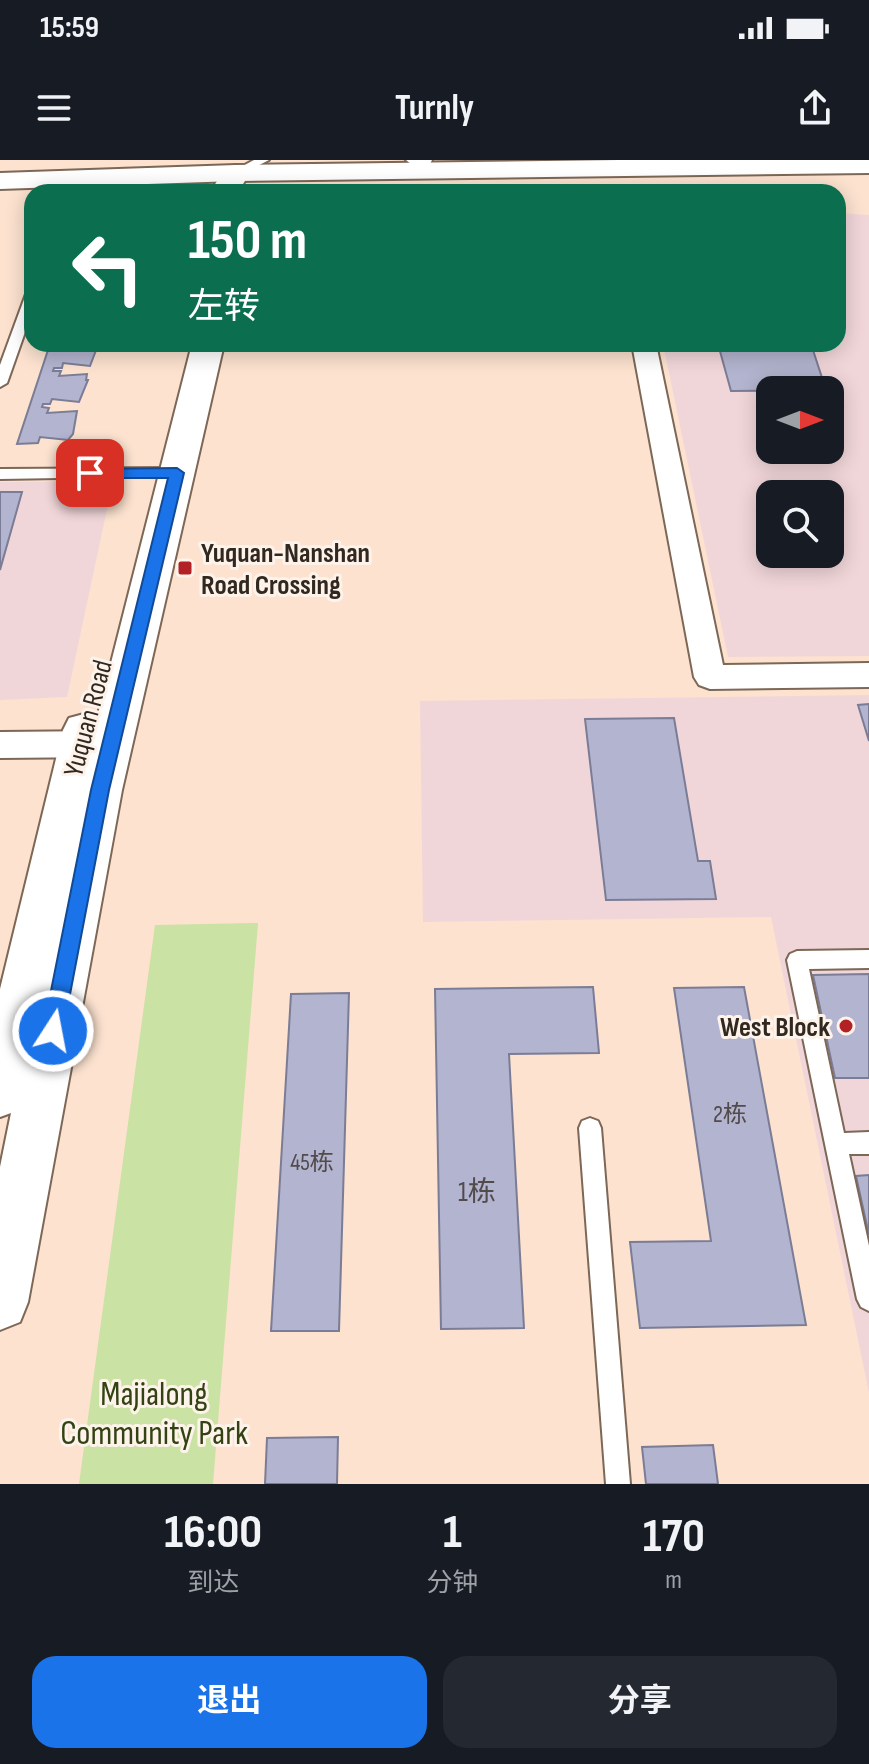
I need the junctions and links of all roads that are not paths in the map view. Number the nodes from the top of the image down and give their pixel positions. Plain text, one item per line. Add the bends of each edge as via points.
1 (263, 160) edge
2 (420, 163) edge
3 (869, 165) edge
4 (0, 181) edge
5 (140, 184) edge
6 (235, 184) edge
7 (249, 184) edge
8 (24, 205) edge
9 (0, 206) edge
10 (24, 316) edge
11 (183, 352) edge
12 (205, 352) edge
13 (646, 352) edge
14 (0, 383) edge
15 (164, 473) junction
16 (0, 474) edge
17 (869, 675) edge
18 (96, 744) junction
19 (0, 745) edge
20 (869, 959) edge
21 (0, 1093) edge
22 (590, 1128) dead end
23 (869, 1143) edge
24 (836, 1144) junction
25 (869, 1299) edge
26 (0, 1302) edge
27 (618, 1484) edge

1 - 6 lane
2 - 3 street
2 - 7 street
4 - 5 street
8 - 9 street
10 - 14 lane
11 - 15 street, Yuquan Road
12 - 15 street, Yuquan Road
13 - 17 street via 710,677
15 - 16 lane
15 - 18 street, Yuquan Road
18 - 19 street
18 - 21 street, Yuquan Road
18 - 26 street, Yuquan Road
20 - 24 lane via 797,960
22 - 27 lane
23 - 24 lane
24 - 25 lane

